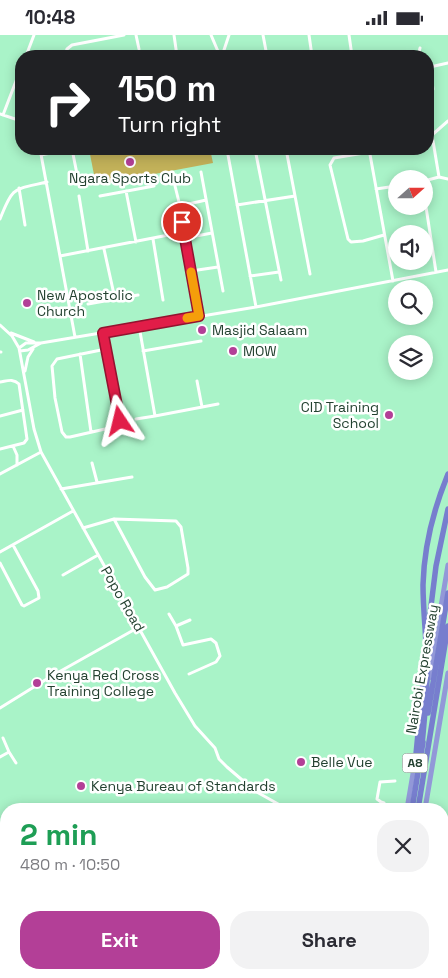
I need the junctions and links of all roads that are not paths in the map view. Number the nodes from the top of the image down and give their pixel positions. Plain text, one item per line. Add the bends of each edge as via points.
1 (34, 35) edge
2 (124, 35) edge
3 (136, 35) edge
4 (174, 35) edge
5 (211, 35) edge
6 (229, 35) edge
7 (263, 35) edge
8 (309, 35) edge
9 (349, 35) edge
10 (139, 49) dead end
11 (28, 50) edge
12 (67, 50) edge
13 (176, 50) edge
14 (218, 50) edge
15 (223, 50) edge
16 (266, 50) edge
17 (311, 50) edge
18 (351, 50) edge
19 (448, 63) edge
20 (434, 66) edge
21 (15, 82) edge
22 (1, 114) edge
23 (15, 119) edge
24 (448, 122) edge
25 (434, 132) edge
26 (434, 154) edge
27 (41, 155) edge
28 (72, 155) edge
29 (228, 155) dead end
30 (256, 155) edge
31 (287, 155) edge
32 (347, 155) edge
33 (370, 155) edge
34 (201, 172) dead end
35 (439, 177) junction
36 (173, 178) dead end
37 (78, 179) dead end
38 (433, 179) edge
39 (448, 179) edge
40 (47, 182) junction
41 (154, 185) dead end
42 (388, 187) edge
43 (19, 188) junction
44 (376, 189) junction
45 (126, 191) junction
46 (79, 196) dead end
47 (100, 196) dead end
48 (295, 196) junction
49 (206, 200) junction
50 (265, 201) junction
51 (237, 205) junction
52 (180, 206) junction
53 (427, 215) edge
54 (0, 219) edge
55 (25, 225) dead end
56 (184, 232) junction
57 (212, 233) junction
58 (384, 235) junction
59 (196, 236) dead end
60 (153, 239) junction
61 (136, 242) junction
62 (104, 249) junction
63 (88, 251) junction
64 (60, 256) junction
65 (218, 267) junction
66 (448, 270) edge
67 (190, 271) junction
68 (279, 272) junction
69 (436, 272) junction
70 (310, 274) dead end
71 (250, 276) junction
72 (281, 280) dead end
73 (393, 280) edge
74 (398, 280) edge
75 (388, 282) edge
76 (223, 291) dead end
77 (138, 295) dead end
78 (115, 299) junction
79 (163, 300) dead end
80 (88, 304) dead end
81 (256, 307) junction
82 (199, 316) junction
83 (0, 325) edge
84 (139, 326) junction
85 (8, 332) junction
86 (103, 333) junction
87 (75, 337) junction
88 (200, 341) dead end
89 (34, 342) junction
90 (41, 343) junction
91 (35, 347) junction
92 (19, 349) junction
93 (106, 349) junction
94 (143, 351) junction
95 (80, 354) junction
96 (24, 375) junction
97 (197, 381) dead end
98 (0, 382) edge
99 (218, 404) dead end
100 (202, 407) junction
101 (23, 410) junction
102 (0, 416) edge
103 (155, 416) junction
104 (136, 419) dead end
105 (91, 432) junction
106 (12, 446) junction
107 (0, 449) edge
108 (41, 452) junction
109 (92, 463) dead end
110 (17, 465) junction
111 (0, 474) edge
112 (448, 474) edge
113 (132, 477) dead end
114 (97, 483) junction
115 (61, 489) junction
116 (448, 510) edge
117 (73, 511) junction
118 (114, 519) junction
119 (83, 528) junction
120 (13, 545) junction
121 (0, 552) edge
122 (98, 555) junction
123 (0, 563) edge
124 (448, 565) edge
125 (63, 575) dead end
126 (448, 593) edge
127 (169, 614) dead end
128 (190, 620) dead end
129 (176, 626) junction
130 (448, 626) edge
131 (140, 627) junction
132 (448, 673) edge
133 (189, 674) dead end
134 (0, 708) edge
135 (3, 738) dead end
136 (422, 745) junction
137 (9, 752) junction
138 (416, 754) junction
139 (0, 757) edge
140 (16, 763) dead end
141 (395, 781) dead end
142 (276, 803) edge
143 (384, 803) dead end
144 (408, 803) edge
145 (413, 803) edge
146 (419, 803) edge
147 (426, 803) edge

1 - 11 street
2 - 12 street via 72,45
3 - 10 street
4 - 13 street
5 - 14 street
6 - 15 street
7 - 16 street
8 - 17 street
9 - 18 street
19 - 20 street
21 - 22 street
22 - 23 street
24 - 25 street
26 - 35 street
27 - 40 street
28 - 37 street
29 - 51 street
30 - 50 street
31 - 48 street
32 - 58 street via 334,158 330,165 348,239 351,242 363,241
33 - 44 street
34 - 49 street
35 - 38 street
35 - 39 street
36 - 52 street
40 - 43 street
40 - 64 street
41 - 45 street
42 - 44 street
43 - 54 street via 10,196
43 - 55 street
44 - 58 street
45 - 47 street
45 - 61 street
46 - 63 street
48 - 50 street
48 - 70 street
49 - 52 street
49 - 57 street
50 - 51 street
50 - 68 street
51 - 71 street
52 - 56 street
53 - 69 street
56 - 60 street
56 - 67 street
57 - 59 street
57 - 65 street
58 - 73 street
60 - 61 street
60 - 79 street
61 - 62 street
62 - 63 street
62 - 78 street
63 - 64 street
64 - 87 street
65 - 67 street
65 - 76 street
66 - 69 street
67 - 82 street
68 - 71 street
68 - 72 street
69 - 74 street
71 - 81 street
75 - 81 street
77 - 78 street
78 - 80 street
81 - 82 street
82 - 84 street
83 - 85 street
84 - 86 street
84 - 94 street
85 - 89 street
85 - 92 street
86 - 87 street
86 - 93 street
87 - 90 street
88 - 94 street
89 - 90 street
89 - 92 street
90 - 91 street
91 - 92 street via 25,351
91 - 96 street via 28,357
92 - 96 street, Popo Road
93 - 95 street
93 - 105 street via 120,421 114,427
94 - 103 street
95 - 105 street
95 - 105 street via 57,359 52,365 56,398 62,432 66,437
96 - 108 street, Popo Road
97 - 100 street
98 - 101 street via 11,380 19,384
99 - 100 street
100 - 103 street
101 - 102 street
101 - 106 street via 27,441
103 - 104 street
106 - 107 street
106 - 110 street via 17,455
108 - 110 street
108 - 115 street, Popo Road
109 - 114 street
110 - 111 street
112 - 136 highway via 425,560 423,593 427,681
113 - 114 street
114 - 115 street
115 - 117 street, Popo Road
116 - 138 highway via 433,586
117 - 119 street, Popo Road
117 - 120 street
118 - 118 street via 178,522 188,574 155,591
118 - 119 street
119 - 122 street, Popo Road
120 - 121 street
120 - 123 street via 38,591 38,598 22,605
122 - 125 street
122 - 131 street, Popo Road
124 - 138 highway, A8
126 - 136 highway, Nairobi Expressway
127 - 129 street
128 - 129 street
129 - 133 street via 183,645 211,639 220,652 216,662
130 - 146 highway, Nairobi Expressway
131 - 134 street
131 - 142 street, Popo Road via 195,727 214,748 219,759 239,779
132 - 147 highway, A8
135 - 137 street
136 - 145 highway, Nairobi Expressway
137 - 139 street
137 - 140 street
138 - 144 highway, A8
141 - 143 street via 380,782 377,799

